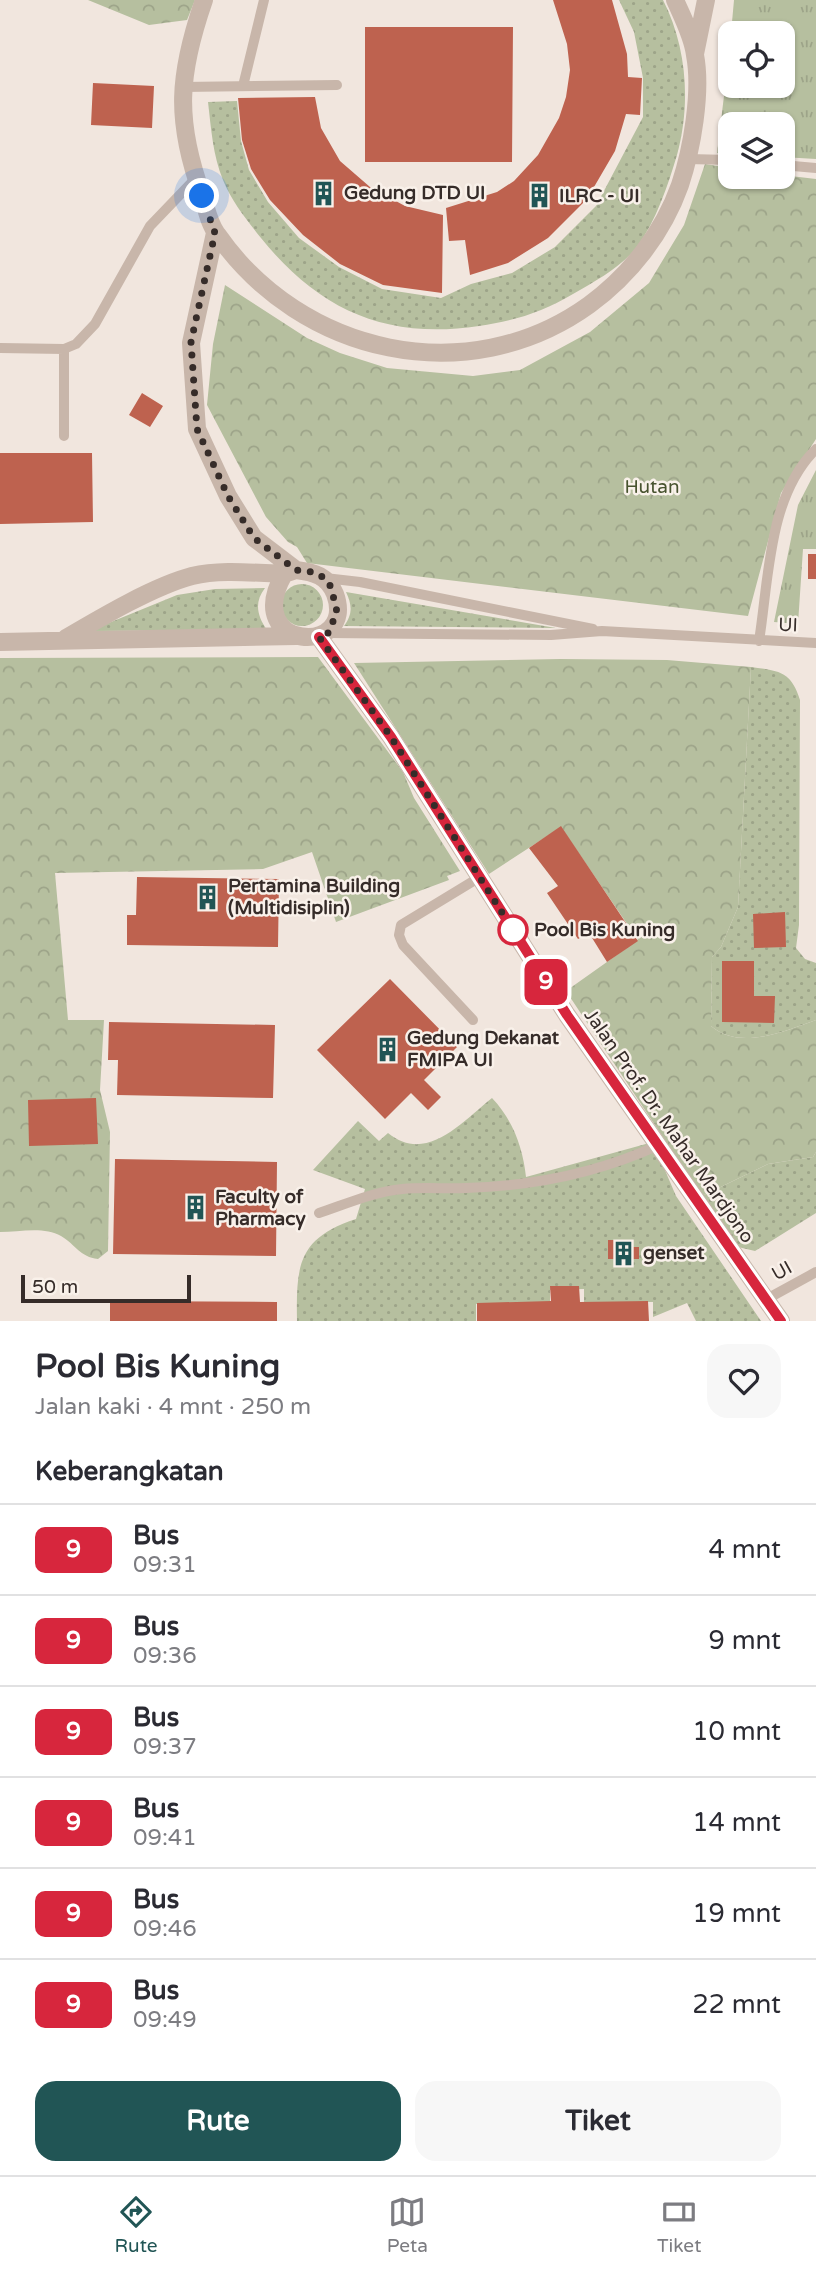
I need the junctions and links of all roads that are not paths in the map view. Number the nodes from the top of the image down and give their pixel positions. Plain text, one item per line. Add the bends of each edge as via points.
1 (204, 0) edge
2 (264, 0) edge
3 (676, 0) edge
4 (706, 0) edge
5 (695, 54) junction
6 (337, 85) dead end
7 (243, 86) junction
8 (183, 87) junction
9 (688, 159) junction
10 (718, 160) edge
11 (795, 166) edge
12 (816, 168) edge
13 (196, 178) junction
14 (215, 233) junction
15 (0, 348) edge
16 (64, 349) junction
17 (64, 436) dead end
18 (816, 449) edge
19 (290, 572) junction
20 (325, 578) junction
21 (602, 631) junction
22 (324, 635) junction
23 (296, 636) junction
24 (63, 640) junction
25 (760, 641) junction
26 (0, 642) edge
27 (816, 643) edge
28 (480, 877) junction
29 (473, 1020) dead end
30 (659, 1145) junction
31 (319, 1213) dead end
32 (816, 1272) edge
33 (765, 1300) junction
34 (781, 1321) edge

1 - 8 street via 187,49
2 - 7 lane
3 - 5 street
4 - 5 street
5 - 9 street via 694,122
6 - 7 lane
7 - 8 lane
8 - 13 street via 186,144
9 - 10 lane
9 - 14 street via 657,233 605,293 572,317 498,347 419,353 340,335 272,293
11 - 12 lane
13 - 14 street
13 - 16 lane via 150,226 95,324 76,344
14 - 19 street via 191,342 197,429 228,496 254,538
15 - 16 lane
16 - 17 lane
18 - 25 lane via 786,494 776,530
19 - 20 street via 313,572
19 - 23 street via 275,590 273,604 282,628
19 - 24 street via 192,576
20 - 21 lane
20 - 22 street via 336,596 337,612
21 - 22 lane
21 - 25 lane, UI
22 - 23 street
22 - 28 street, Jalan Prof. Dr. Mahar Mardjono
23 - 24 street
24 - 26 street
25 - 27 lane, UI
28 - 29 lane via 401,925 399,934 403,945
28 - 30 street, Jalan Prof. Dr. Mahar Mardjono via 567,1015
30 - 31 lane via 617,1165 544,1181 401,1189
30 - 33 street, Jalan Prof. Dr. Mahar Mardjono
32 - 33 lane, UI
33 - 34 street, Jalan Prof. Dr. Mahar Mardjono

